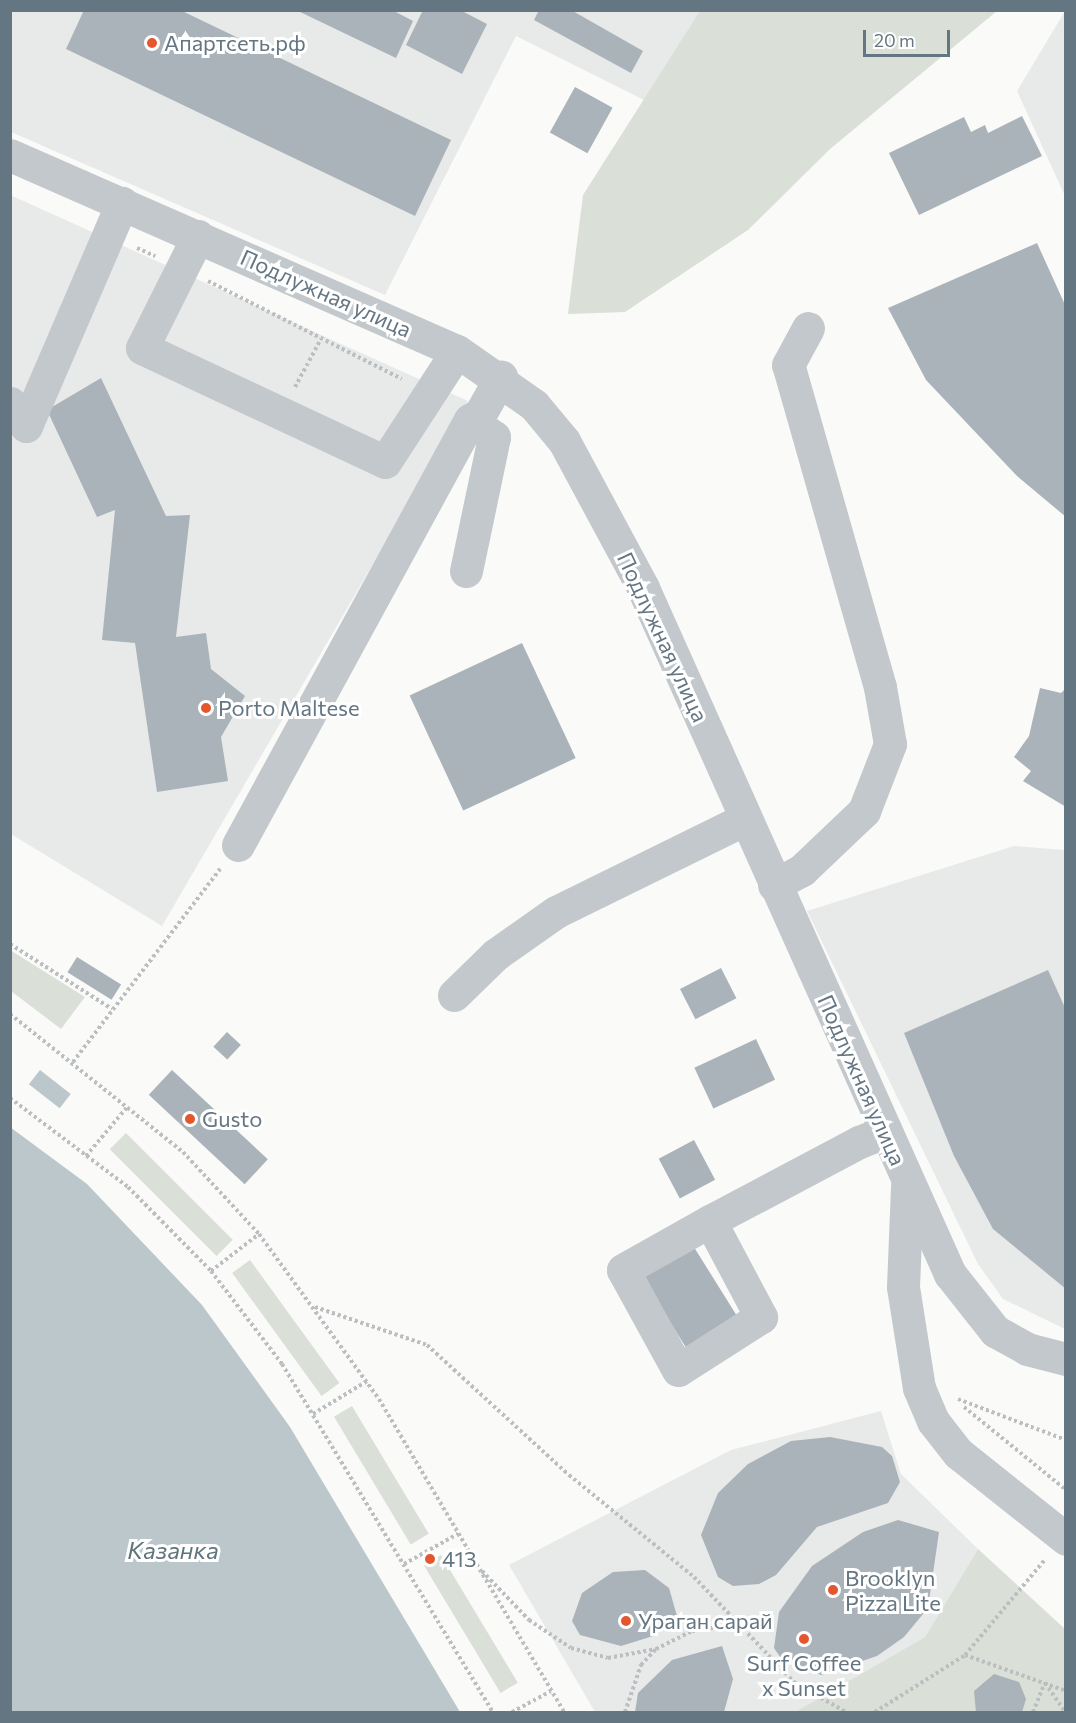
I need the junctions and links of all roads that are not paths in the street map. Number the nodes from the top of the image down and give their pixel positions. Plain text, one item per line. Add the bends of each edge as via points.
1 (10, 155) edge
2 (122, 203) junction
3 (198, 236) junction
4 (808, 328) dead end
5 (457, 351) junction
6 (501, 377) junction
7 (10, 403) edge
8 (470, 420) junction
9 (466, 571) dead end
10 (745, 819) junction
11 (238, 845) road end
12 (774, 885) junction
13 (454, 996) dead end
14 (885, 1132) junction
15 (907, 1182) junction
16 (710, 1221) junction
17 (1065, 1359) edge
18 (1056, 1549) edge

1 - 2 street, Подлужная улица
2 - 3 street, Подлужная улица
2 - 7 street via 26,426
3 - 5 street, Подлужная улица
3 - 5 street via 142,348 385,462
4 - 12 street via 788,365 880,687 890,744 864,811 802,870
5 - 6 street, Подлужная улица
6 - 8 street via 480,414
6 - 10 street, Подлужная улица via 534,405 564,441 644,588
8 - 9 street via 494,436
8 - 11 street
10 - 12 street, Подлужная улица
10 - 13 street via 556,912 495,955
12 - 14 street, Подлужная улица
14 - 15 street, Подлужная улица
14 - 16 street
15 - 17 street, Подлужная улица via 973,1310 995,1331 1027,1349
15 - 18 street via 903,1287 919,1388 930,1414 958,1453
16 - 16 street via 623,1270 678,1370 761,1317

